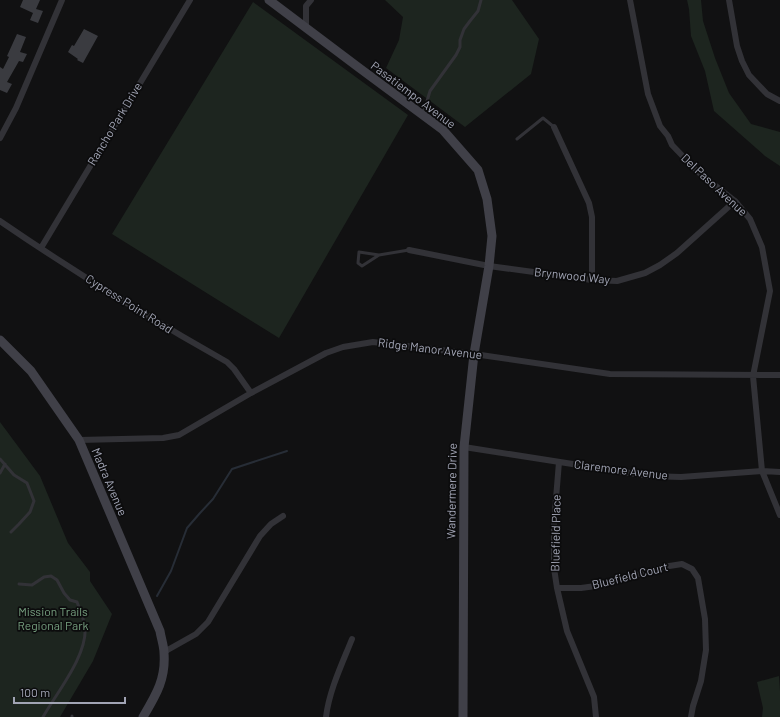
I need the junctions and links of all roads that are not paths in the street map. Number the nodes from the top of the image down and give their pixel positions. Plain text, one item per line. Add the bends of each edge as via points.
1 (62, 0) edge
2 (190, 0) edge
3 (269, 0) edge
4 (311, 0) edge
5 (480, 0) edge
6 (630, 0) edge
7 (729, 0) edge
8 (306, 28) junction
9 (780, 101) edge
10 (423, 110) junction
11 (554, 127) joint
12 (0, 138) edge
13 (518, 139) dead end
14 (735, 201) junction
15 (0, 220) edge
16 (41, 248) junction
17 (409, 250) joint
18 (379, 255) junction
19 (490, 266) junction
20 (592, 280) junction
21 (0, 340) edge
22 (474, 354) junction
23 (780, 375) edge
24 (753, 376) junction
25 (251, 393) junction
26 (79, 440) junction
27 (464, 447) junction
28 (0, 459) edge
29 (559, 462) junction
30 (5, 464) junction
31 (762, 471) junction
32 (780, 472) edge
33 (0, 473) edge
34 (780, 515) edge
35 (284, 516) dead end
36 (11, 532) dead end
37 (19, 584) dead end
38 (558, 588) junction
39 (352, 639) dead end
40 (164, 652) junction
41 (43, 717) edge
42 (143, 717) edge
43 (326, 717) edge
44 (463, 717) edge
45 (596, 717) edge
46 (691, 717) edge

1 - 12 street via 16,108
2 - 16 street, Rancho Park Drive
3 - 8 street, Pasatiempo Avenue
4 - 8 street via 306,6
5 - 10 lane via 478,11 464,30 456,55 430,91
6 - 14 street, Del Paso Avenue via 648,94 660,126 672,146 698,172
7 - 9 street via 737,46 749,75 767,94
8 - 10 street, Pasatiempo Avenue
10 - 19 street, Pasatiempo Avenue via 478,170 487,199 492,236
11 - 13 lane via 543,118
11 - 20 street via 589,203 592,218
14 - 20 street, Brynwood Way via 677,253 645,274 617,281
14 - 24 street, Del Paso Avenue via 750,219 762,247 770,290
15 - 16 street, Cypress Point Road
16 - 25 street, Cypress Point Road via 167,328 226,362
17 - 18 lane
17 - 19 street, Brynwood Way
18 - 18 lane via 359,252 358,264 362,266
19 - 20 street, Brynwood Way
19 - 22 street, Wandermere Drive
21 - 26 street, Madra Avenue via 31,371
22 - 24 street, Ridge Manor Avenue via 610,374
22 - 25 street, Ridge Manor Avenue via 373,342 343,347 326,353
22 - 27 street, Wandermere Drive
23 - 24 street, Ridge Manor Avenue
24 - 31 street, Del Paso Avenue
25 - 26 street, Ridge Manor Avenue via 179,435 163,438
26 - 40 street, Madra Avenue via 160,631
27 - 29 street, Claremore Avenue
27 - 44 street, Wandermere Drive
28 - 30 lane
29 - 31 street, Claremore Avenue via 649,476 681,477
29 - 38 street, Bluefield Place via 554,522 554,568
30 - 33 lane
30 - 36 lane via 14,475 27,483 34,501 30,512
31 - 32 street, Claremore Avenue
31 - 34 street, Del Paso Avenue
35 - 40 street via 271,524 260,536 202,629
37 - 41 lane via 32,585 44,577 51,576 57,580 70,600 76,602 85,627 78,661
38 - 45 street, Bluefield Place via 567,630 594,697
38 - 46 street, Bluefield Court via 603,585 682,564 692,569 698,578 705,619 706,650
39 - 43 street via 331,693
40 - 42 street, Madra Avenue via 164,674 156,696

